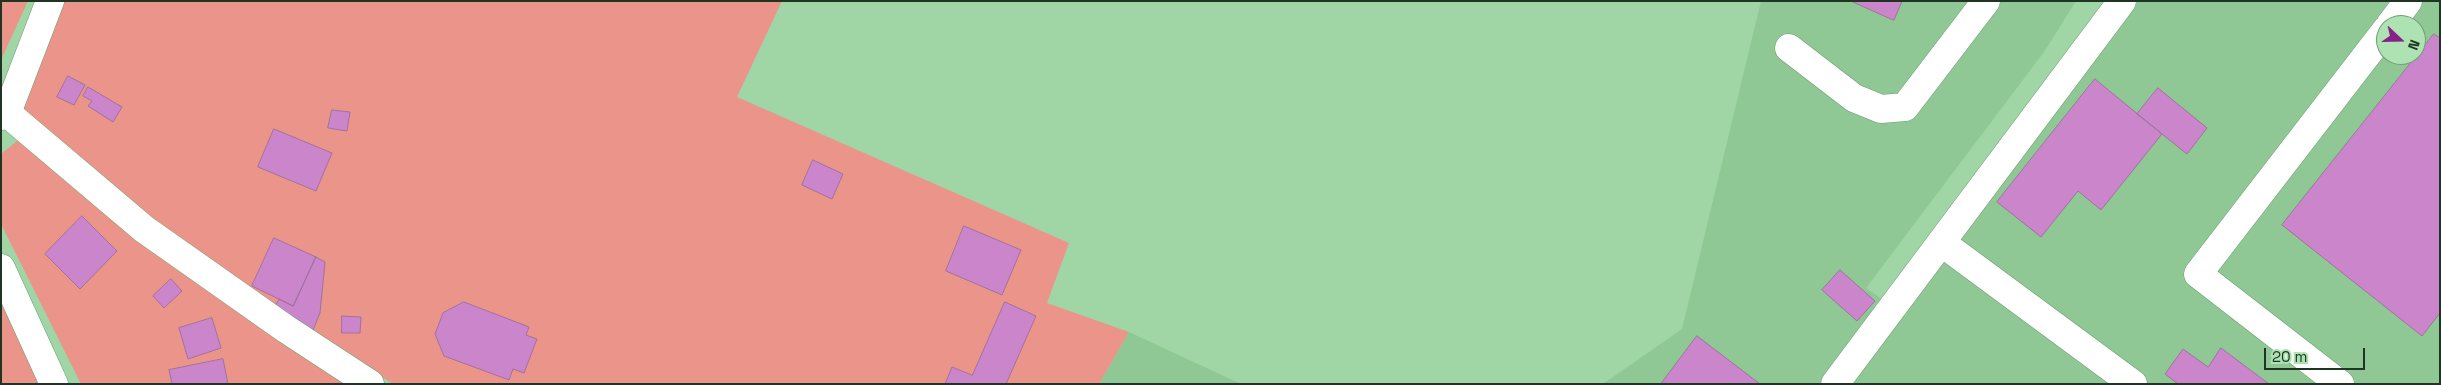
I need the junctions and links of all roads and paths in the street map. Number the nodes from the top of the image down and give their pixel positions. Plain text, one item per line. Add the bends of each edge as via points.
1 (50, 1) edge
2 (1986, 1) edge
3 (2122, 1) edge
4 (2408, 1) edge
5 (2398, 15) edge
6 (2376, 43) edge
7 (1790, 48) dead end
8 (4, 114) edge
9 (1942, 243) junction
10 (1, 268) edge
11 (54, 384) edge
12 (370, 384) edge
13 (1836, 384) edge
14 (2133, 384) edge
15 (2340, 384) edge

1 - 8 street
2 - 7 street via 1905,107 1881,109 1854,98
3 - 9 street
4 - 5 street
6 - 15 street via 2198,274
8 - 12 street via 144,229
9 - 13 street
9 - 14 street
10 - 11 street

